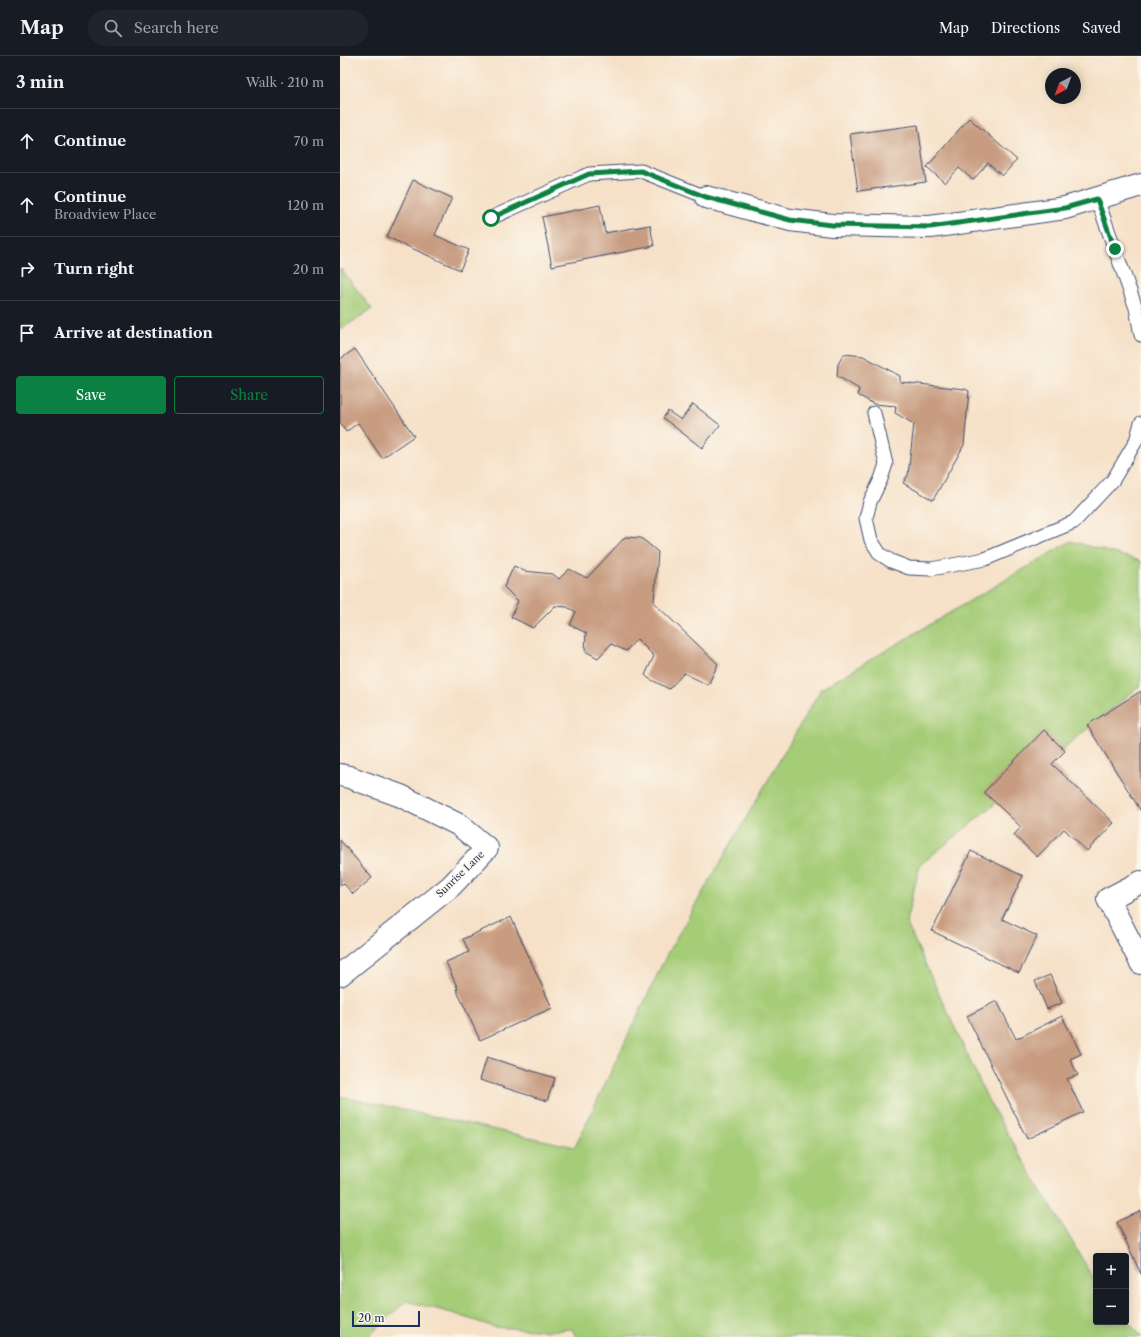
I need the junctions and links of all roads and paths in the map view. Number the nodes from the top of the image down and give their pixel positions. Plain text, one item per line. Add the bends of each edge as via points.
1 (1141, 185) edge
2 (706, 197) joint
3 (1097, 199) junction
4 (491, 218) dead end
5 (1141, 335) edge
6 (874, 413) dead end
7 (1141, 423) edge
8 (340, 775) edge
9 (1141, 882) edge
10 (1141, 963) edge
11 (340, 974) edge

1 - 3 street
2 - 3 street via 790,220 832,225 930,227 1065,208
2 - 4 lane via 641,171 589,174
3 - 5 lane via 1136,308
6 - 7 lane via 886,464 866,518 871,540 880,554 891,561 909,568 931,569 985,560 1074,522 1113,480 1136,441
8 - 11 street, Sunrise Lane via 401,796 459,825 488,848 451,886
9 - 10 street via 1108,899

